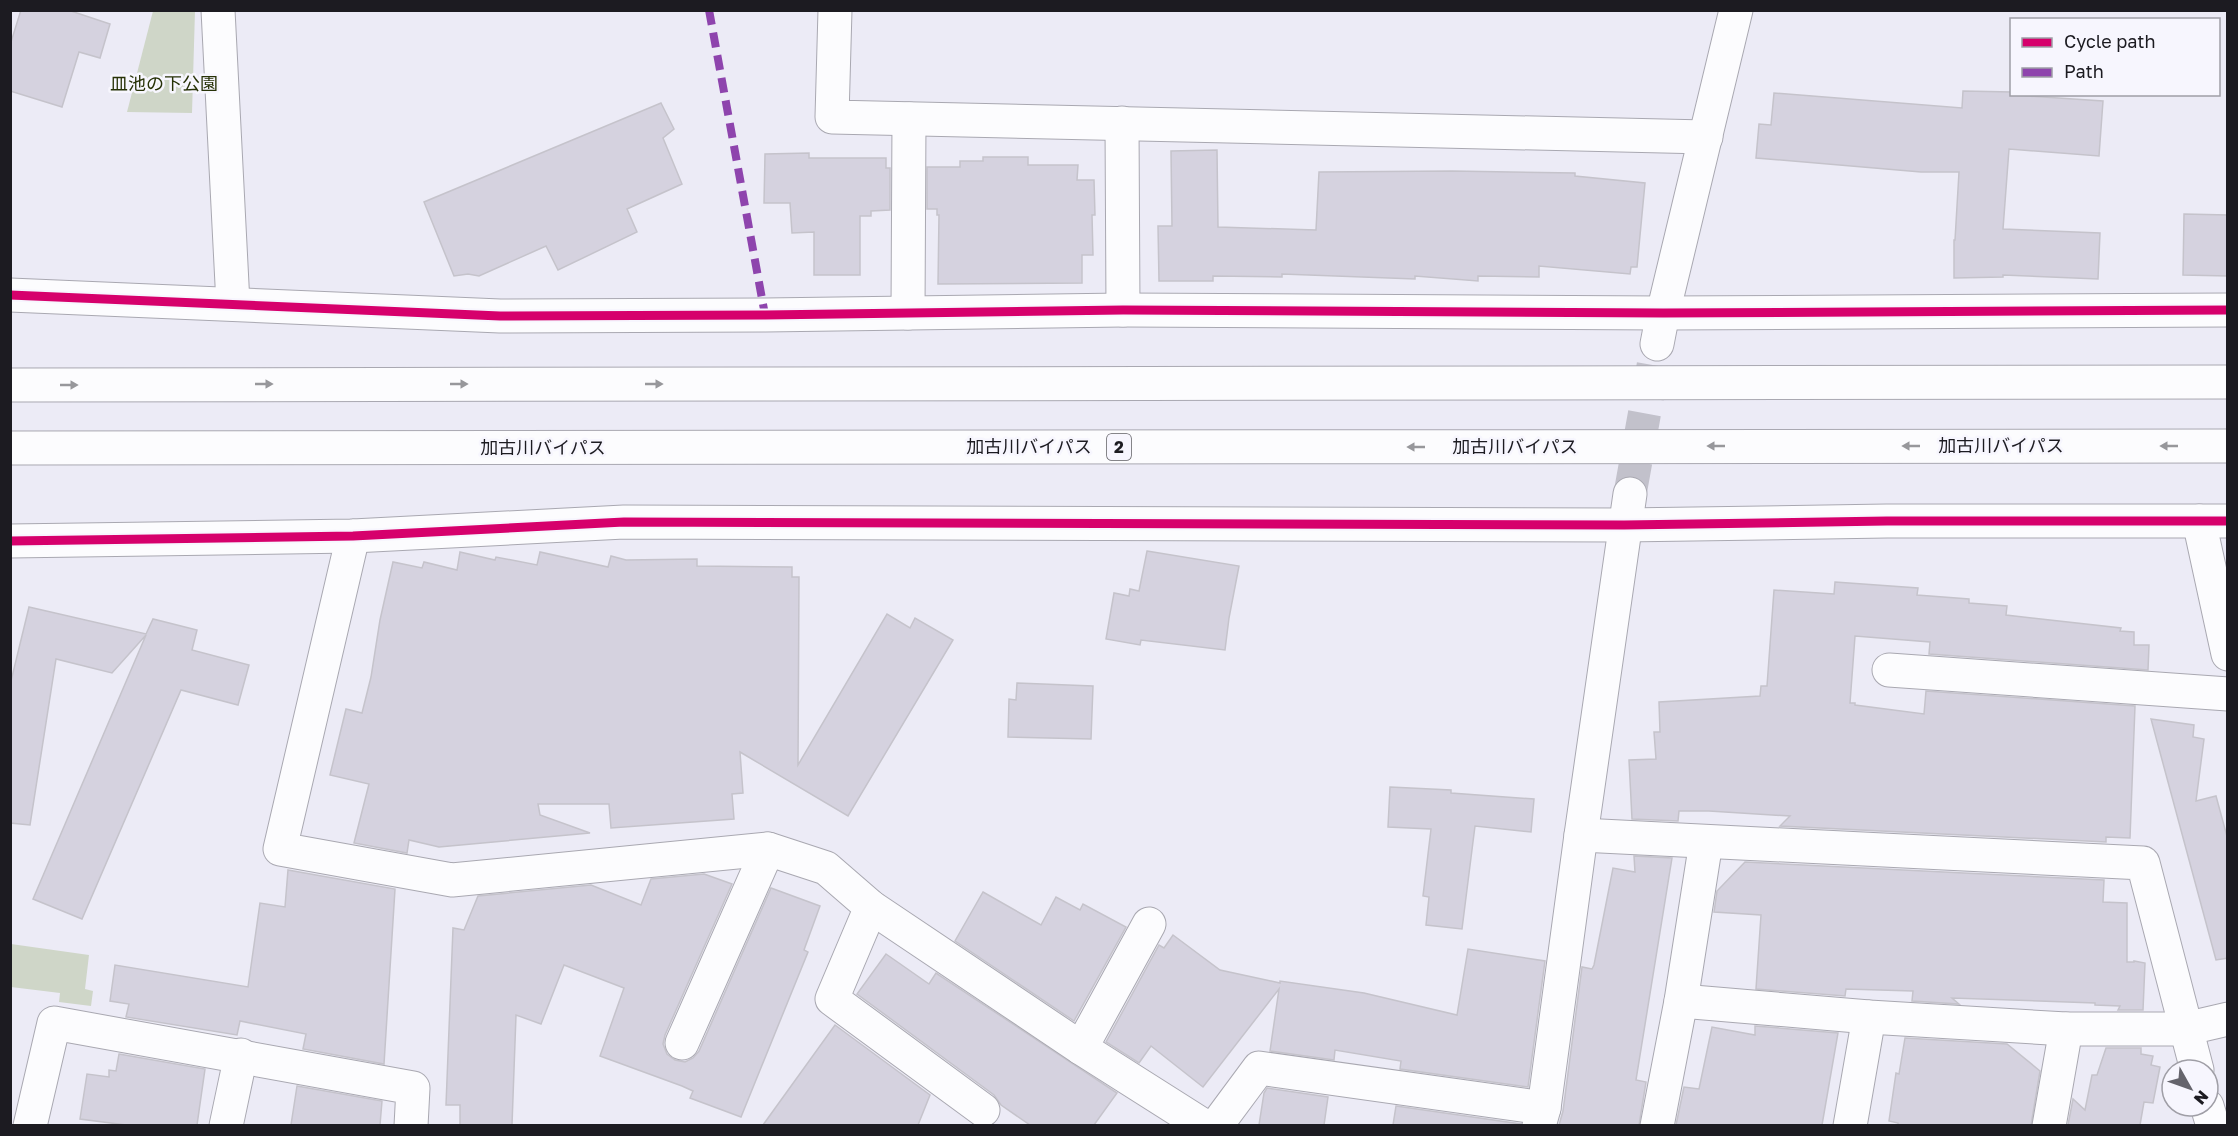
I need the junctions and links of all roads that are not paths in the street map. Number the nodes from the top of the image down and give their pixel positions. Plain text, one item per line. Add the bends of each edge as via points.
1 (218, 10) edge
2 (835, 10) edge
3 (1736, 10) edge
4 (909, 119) junction
5 (1122, 123) junction
6 (1706, 137) junction
7 (10, 295) edge
8 (233, 304) junction
9 (1123, 310) junction
10 (2228, 310) edge
11 (908, 313) junction
12 (1660, 328) junction
13 (2228, 382) edge
14 (10, 385) edge
15 (2228, 446) edge
16 (10, 448) edge
17 (1627, 510) junction
18 (2213, 521) edge
19 (353, 536) junction
20 (10, 541) edge
21 (2228, 654) edge
22 (1888, 670) dead end
23 (2228, 694) edge
24 (1581, 836) junction
25 (1706, 842) junction
26 (768, 849) junction
27 (871, 907) junction
28 (1149, 924) dead end
29 (1681, 1001) junction
30 (1869, 1017) junction
31 (2228, 1019) edge
32 (2066, 1029) junction
33 (2185, 1029) junction
34 (682, 1042) dead end
35 (1081, 1048) junction
36 (241, 1055) junction
37 (2193, 1058) edge
38 (983, 1110) dead end
39 (1541, 1117) edge
40 (30, 1125) edge
41 (226, 1125) edge
42 (411, 1125) edge
43 (1204, 1125) edge
44 (1216, 1125) edge
45 (1657, 1125) edge
46 (1850, 1125) edge
47 (2049, 1125) edge

1 - 8 main road
2 - 4 main road via 832,117
3 - 6 main road
4 - 5 main road
4 - 11 main road
5 - 6 main road
5 - 9 main road
6 - 12 main road
7 - 8 main road
8 - 11 main road via 500,316
9 - 11 main road
9 - 12 main road
10 - 12 main road
14 -> 13 main road
15 -> 16 main road, 加古川バイパス / 2
17 - 18 main road via 1887,521
17 - 19 main road via 624,522
17 - 24 main road
18 - 21 main road
19 - 20 main road
19 - 26 main road via 280,849 452,880
22 - 23 main road
24 - 25 main road
24 - 39 main road
25 - 29 main road
25 - 33 main road via 2143,863
26 - 27 main road via 826,868
26 - 34 main road
27 - 35 main road
27 - 38 main road via 832,999
28 - 35 main road
29 - 30 main road
29 - 45 main road
30 - 32 main road
30 - 46 main road
31 - 33 main road
32 - 33 main road
32 - 47 main road
33 - 37 main road
35 - 43 main road
36 - 40 main road via 54,1023
36 - 41 main road
36 - 42 main road via 413,1088
39 - 44 main road via 1259,1068

